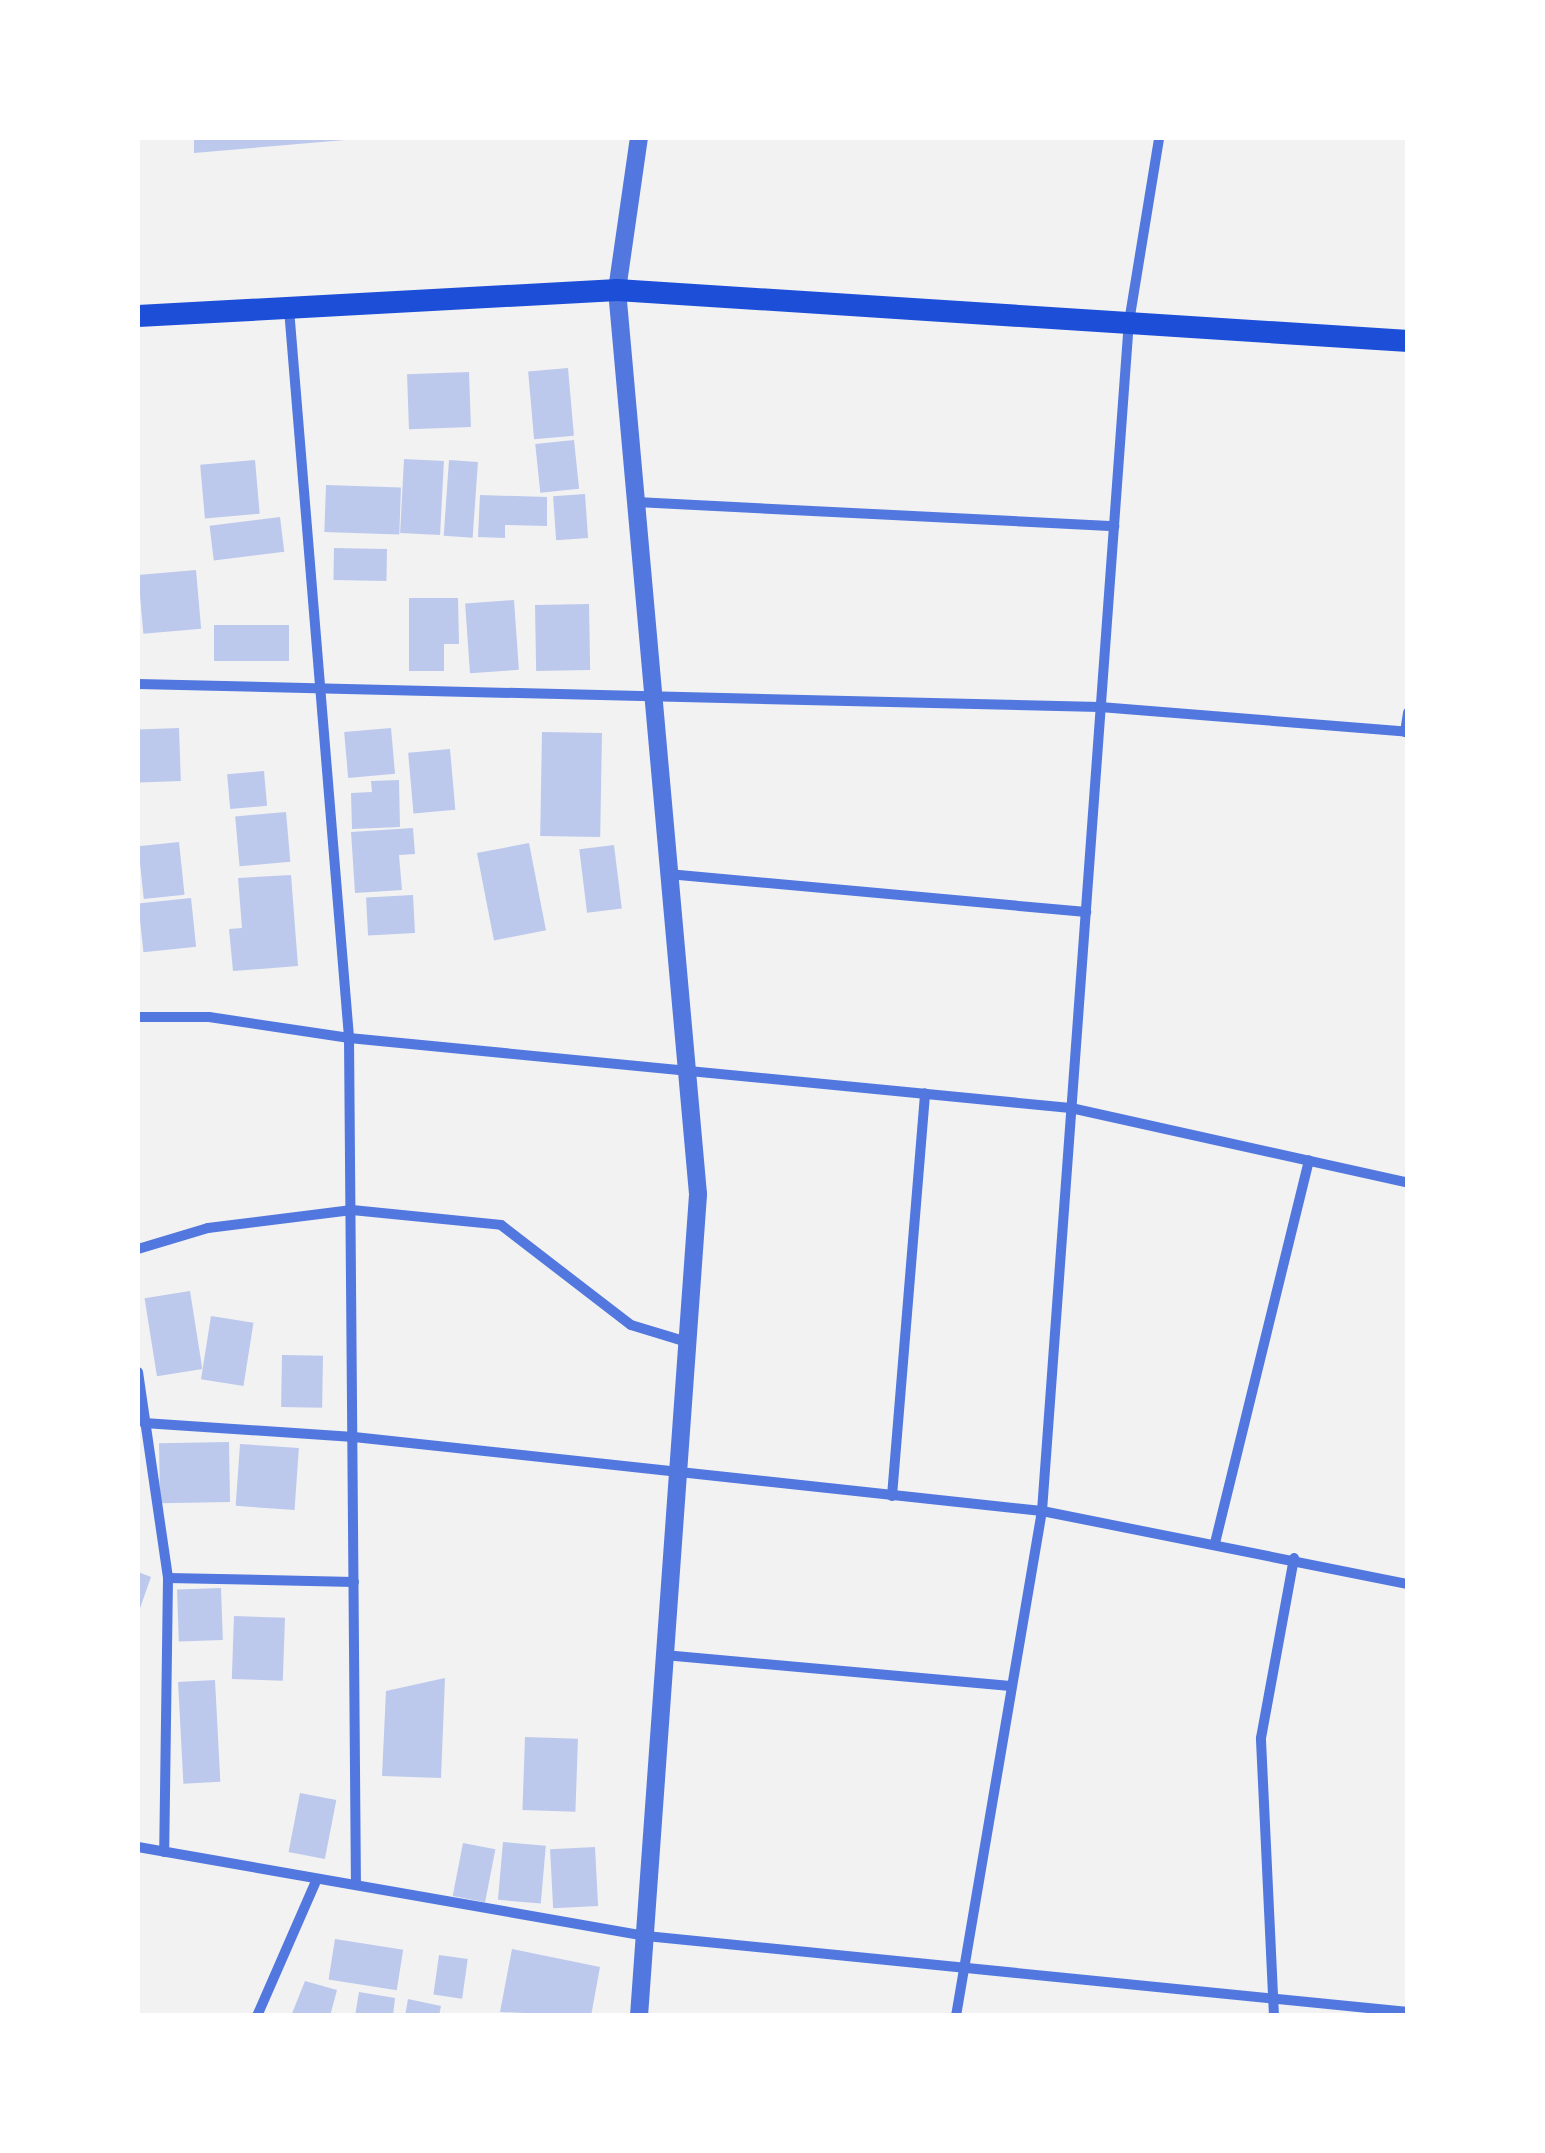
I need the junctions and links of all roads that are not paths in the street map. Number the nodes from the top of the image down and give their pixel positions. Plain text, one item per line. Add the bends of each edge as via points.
1 (640, 138) edge
2 (1160, 138) edge
3 (616, 290) junction
4 (289, 307) junction
5 (138, 316) edge
6 (1129, 322) junction
7 (1408, 341) edge
8 (634, 502) junction
9 (1114, 526) junction
10 (138, 684) edge
11 (319, 687) junction
12 (652, 698) junction
13 (1100, 707) junction
14 (1408, 712) edge
15 (1406, 732) edge
16 (668, 874) junction
17 (1086, 912) junction
18 (138, 1017) edge
19 (349, 1038) junction
20 (685, 1070) junction
21 (925, 1093) junction
22 (1071, 1108) junction
23 (1309, 1160) junction
24 (1408, 1183) edge
25 (352, 1210) junction
26 (138, 1249) edge
27 (687, 1342) junction
28 (138, 1372) edge
29 (144, 1423) junction
30 (354, 1437) junction
31 (676, 1476) junction
32 (892, 1496) junction
33 (1042, 1510) junction
34 (1215, 1543) junction
35 (1294, 1558) junction
36 (168, 1578) junction
37 (354, 1582) junction
38 (1408, 1584) edge
39 (664, 1655) junction
40 (1011, 1686) junction
41 (138, 1848) edge
42 (164, 1852) junction
43 (314, 1883) junction
44 (356, 1885) junction
45 (646, 1936) junction
46 (962, 1971) junction
47 (1272, 1998) junction
48 (1408, 2012) edge
49 (257, 2016) edge
50 (639, 2016) edge
51 (956, 2016) edge
52 (1274, 2016) edge

1 - 3 street
2 - 6 street
3 - 4 main road
3 - 6 main road
3 - 8 street
4 - 5 main road
4 - 11 street
6 - 7 main road
6 - 9 street
8 - 9 street
8 - 12 street
9 - 13 street
10 - 11 street
11 - 12 street
11 - 19 street
12 - 13 street
12 - 16 street
13 - 15 street
13 - 17 street
14 - 15 street
16 - 17 street
16 - 20 street
17 - 22 street
18 - 19 street via 210,1017
19 - 20 street
19 - 25 street
20 - 21 street
20 - 27 street via 698,1194
21 - 22 street
21 - 32 street
22 - 23 street
22 - 33 street
23 - 24 street
23 - 34 street
25 - 26 street via 208,1228
25 - 27 street via 501,1225 632,1324
25 - 30 street
27 - 31 street
28 - 29 street
29 - 30 street
29 - 36 street
30 - 31 street
30 - 37 street
31 - 32 street
31 - 39 street
32 - 33 street
33 - 34 street
33 - 40 street
34 - 35 street
35 - 38 street
35 - 47 street via 1261,1738
36 - 37 street
36 - 42 street
37 - 44 street
39 - 40 street
39 - 45 street
40 - 46 street
41 - 42 street
42 - 43 street
43 - 44 street
43 - 49 street
44 - 45 street
45 - 46 street
45 - 50 street
46 - 47 street
46 - 51 street
47 - 48 street
47 - 52 street

